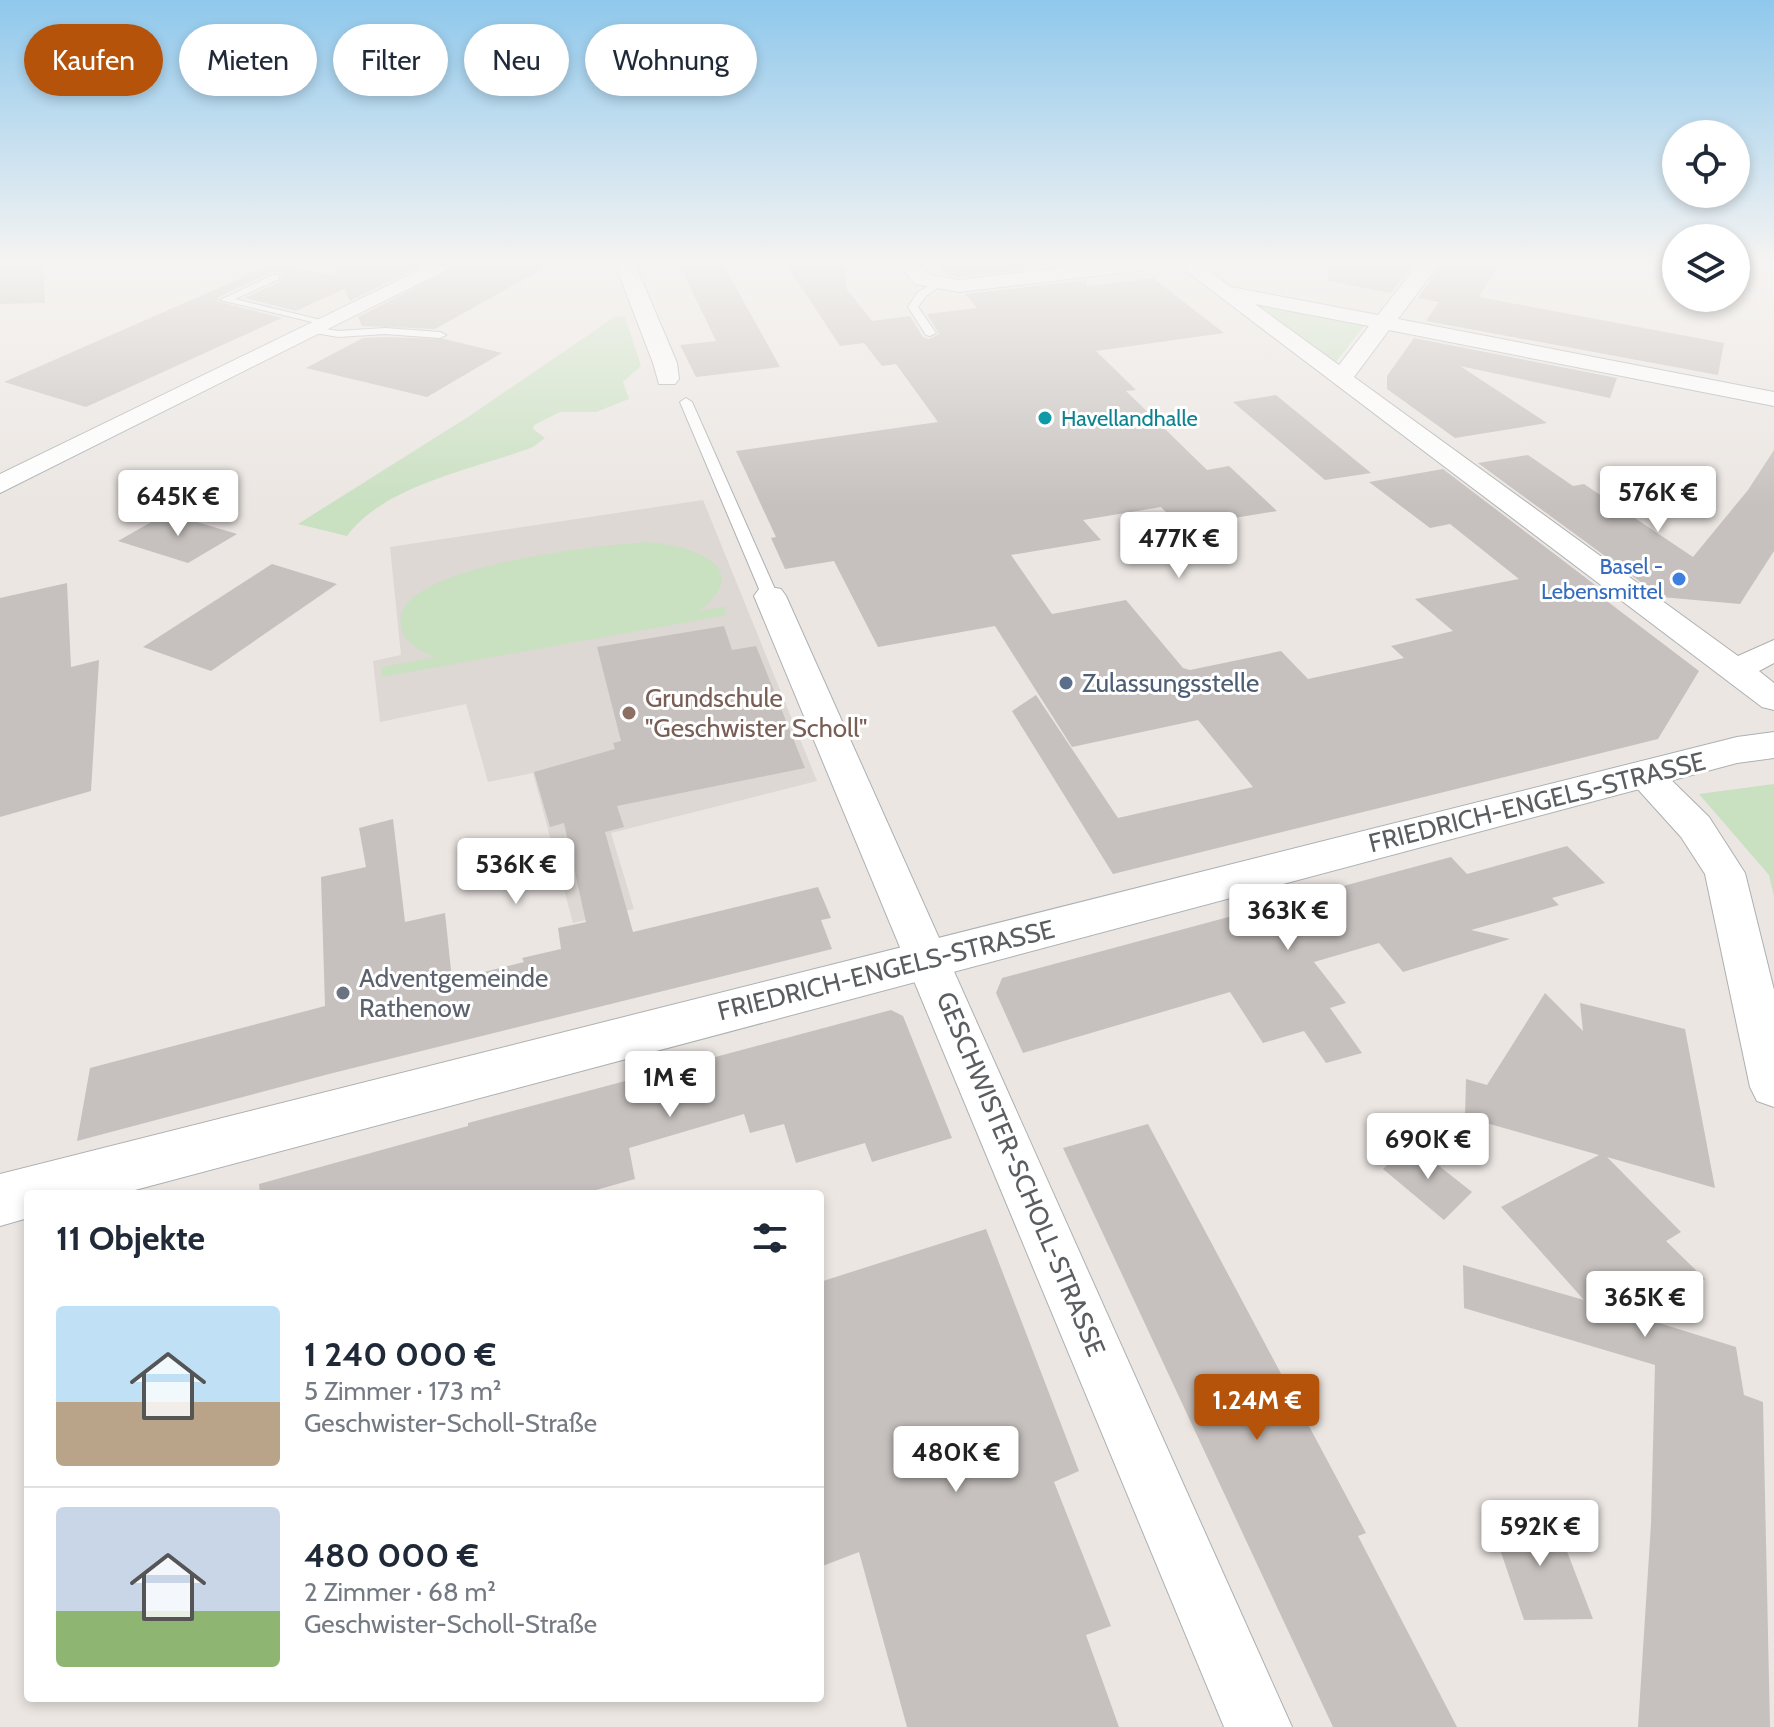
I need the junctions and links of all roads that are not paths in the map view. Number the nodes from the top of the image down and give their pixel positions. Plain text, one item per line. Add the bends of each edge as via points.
1 (283, 345) edge
2 (658, 345) edge
3 (1295, 345) edge
4 (1367, 345) edge
5 (1485, 345) edge
6 (1341, 378) junction
7 (667, 379) dead end
8 (1774, 399) edge
9 (686, 402) dead end
10 (0, 485) edge
11 (770, 596) joint
12 (1774, 650) edge
13 (1736, 670) junction
14 (1774, 699) edge
15 (1774, 745) edge
16 (1644, 775) junction
17 (929, 959) junction
18 (1774, 1087) edge
19 (39, 1190) edge
20 (24, 1194) edge
21 (0, 1200) edge
22 (1258, 1727) edge

1 - 10 street
2 - 7 street
3 - 6 street
4 - 6 street
5 - 8 street via 1687,388
6 - 13 street
9 - 11 lane, GESCHWISTER-SCHOLL-STRASSE
11 - 17 street, GESCHWISTER-SCHOLL-STRASSE
12 - 13 street
13 - 14 street
15 - 16 street, FRIEDRICH-ENGELS-STRASSE
16 - 17 street, FRIEDRICH-ENGELS-STRASSE
16 - 18 street via 1695,827 1725,873
17 - 19 street, FRIEDRICH-ENGELS-STRASSE
17 - 22 street, GESCHWISTER-SCHOLL-STRASSE
20 - 21 street, FRIEDRICH-ENGELS-STRASSE

